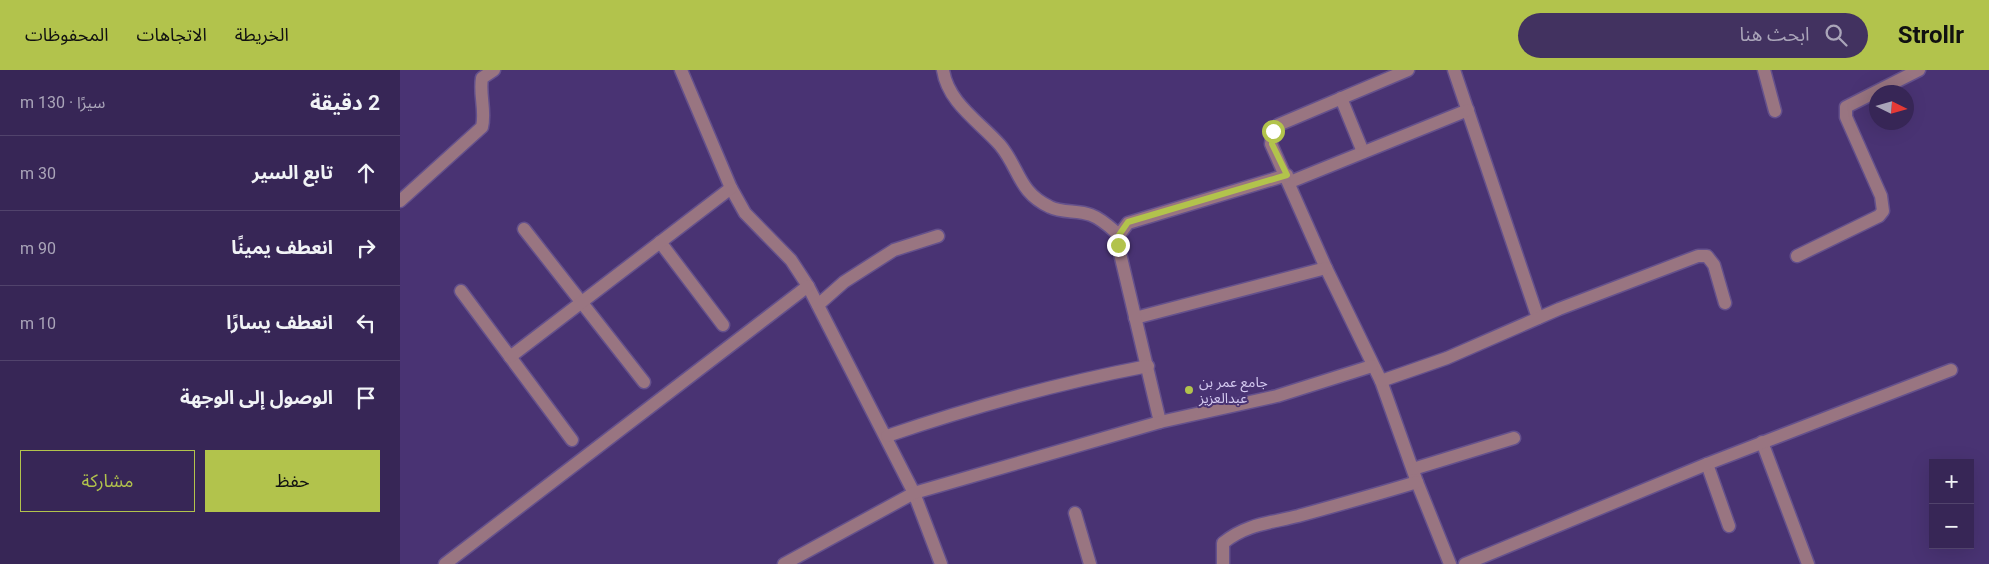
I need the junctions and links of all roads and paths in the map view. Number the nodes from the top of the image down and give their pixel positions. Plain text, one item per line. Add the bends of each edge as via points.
1 (494, 70) edge
2 (680, 70) edge
3 (943, 70) edge
4 (1408, 70) edge
5 (1454, 70) edge
6 (1764, 70) edge
7 (1919, 70) edge
8 (1341, 98) junction
9 (1468, 110) junction
10 (1775, 111) dead end
11 (1363, 152) junction
12 (1288, 178) junction
13 (731, 188) junction
14 (400, 201) edge
15 (524, 229) dead end
16 (1119, 235) junction
17 (938, 236) dead end
18 (660, 242) junction
19 (1797, 256) dead end
20 (1326, 268) junction
21 (808, 286) junction
22 (461, 291) dead end
23 (583, 302) junction
24 (1725, 303) dead end
25 (818, 305) junction
26 (1135, 318) junction
27 (1538, 318) junction
28 (722, 325) dead end
29 (510, 358) junction
30 (1148, 366) junction
31 (1372, 366) junction
32 (1951, 370) dead end
33 (1381, 381) junction
34 (644, 382) dead end
35 (1160, 422) junction
36 (887, 436) junction
37 (1514, 438) dead end
38 (572, 440) dead end
39 (1762, 442) junction
40 (1707, 464) junction
41 (1413, 469) junction
42 (1418, 482) junction
43 (914, 493) junction
44 (1075, 513) dead end
45 (1729, 526) dead end
46 (445, 564) edge
47 (784, 564) edge
48 (941, 564) edge
49 (1090, 564) edge
50 (1223, 564) edge
51 (1450, 564) edge
52 (1465, 564) edge
53 (1808, 564) edge

1 - 14 street via 482,78 480,87 482,127
2 - 13 street
3 - 16 street via 959,104 1000,145 1025,189 1051,208 1099,218
4 - 8 street
5 - 9 street
6 - 10 street
7 - 19 street via 1846,107 1846,117 1881,196 1883,211 1879,216
8 - 11 street
8 - 12 street via 1278,125 1273,131 1272,144
9 - 11 street
9 - 27 street
11 - 12 street
12 - 16 street via 1128,222
12 - 20 street
13 - 18 street
13 - 21 street via 745,213 791,260
15 - 23 street
16 - 26 street via 1123,272
17 - 25 street via 894,250 844,282
18 - 23 street
18 - 28 street
20 - 26 street
20 - 31 street
21 - 25 street
21 - 46 street
22 - 29 street
23 - 29 street
23 - 34 street
24 - 27 street via 1714,265 1707,256 1698,256
25 - 36 street
26 - 30 street
27 - 33 street via 1447,358
29 - 38 street
30 - 35 street
30 - 36 street via 1091,377 948,415
31 - 33 street
31 - 35 street via 1276,396
32 - 39 street
33 - 41 street
35 - 43 street
36 - 43 street
37 - 41 street
39 - 40 street
39 - 53 street
40 - 45 street
40 - 52 street
41 - 42 street
42 - 50 street via 1259,523 1236,532 1223,544
42 - 51 street
43 - 47 street
43 - 48 street
44 - 49 street

